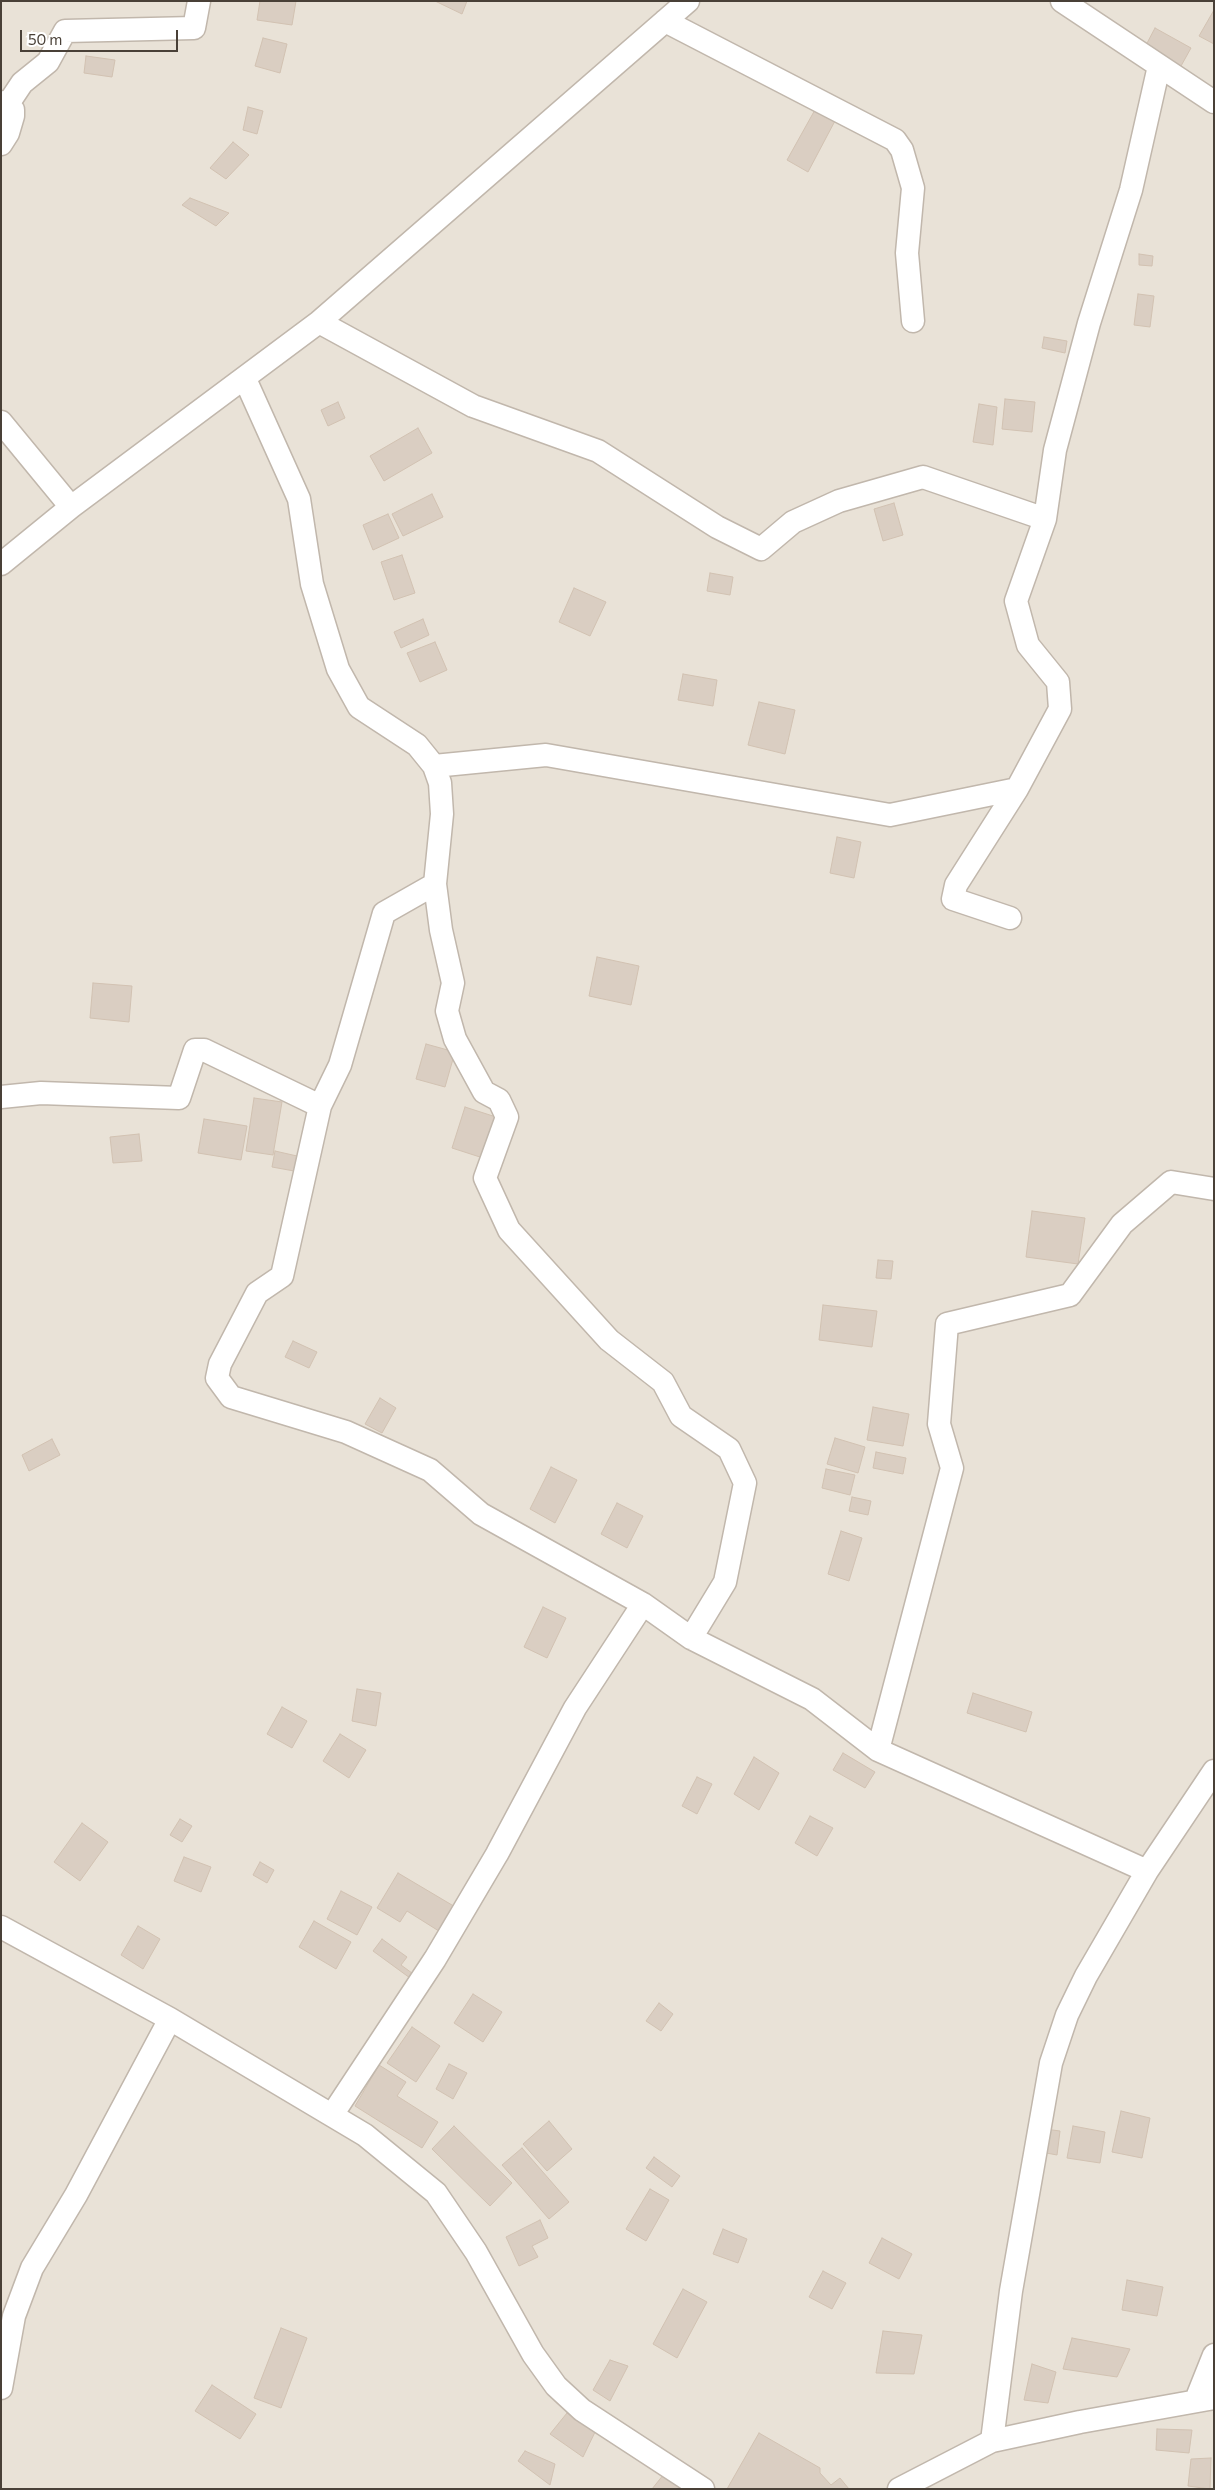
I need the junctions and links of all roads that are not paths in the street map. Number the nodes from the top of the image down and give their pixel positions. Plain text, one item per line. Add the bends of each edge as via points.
1 (199, 1) edge
2 (688, 1) edge
3 (1062, 1) edge
4 (665, 21) junction
5 (1159, 66) junction
6 (1214, 102) edge
7 (4, 103) edge
8 (1, 144) edge
9 (913, 321) dead end
10 (319, 322) junction
11 (245, 379) junction
12 (1, 422) edge
13 (72, 507) junction
14 (1045, 519) junction
15 (1, 564) edge
16 (434, 766) junction
17 (1017, 789) junction
18 (435, 884) junction
19 (1010, 918) dead end
20 (1, 1097) edge
21 (320, 1106) junction
22 (1214, 1189) edge
23 (643, 1604) junction
24 (691, 1638) junction
25 (878, 1750) junction
26 (1214, 1771) edge
27 (1147, 1871) junction
28 (1, 1927) edge
29 (170, 2019) junction
30 (332, 2116) junction
31 (1214, 2355) edge
32 (1, 2388) edge
33 (1205, 2398) edge
34 (992, 2441) junction
35 (703, 2489) edge
36 (899, 2489) edge

1 - 7 street via 194,28 65,31 48,62
2 - 4 street
3 - 5 street
4 - 9 street via 895,140 902,150 913,188 906,253
4 - 10 street
5 - 6 street
5 - 14 street via 1131,190 1088,323 1055,450
7 - 8 street via 13,110 13,116
10 - 11 street
10 - 14 street via 474,406 598,451 717,527 761,549 800,518 839,501 923,477
11 - 13 street
11 - 16 street via 299,499 312,584 338,669 359,707 417,745
12 - 13 street
13 - 15 street
14 - 17 street via 1016,601 1028,646 1058,682 1060,709
16 - 17 street via 546,755 890,816
16 - 18 street via 440,783 442,814
17 - 19 street via 956,885 953,899
18 - 21 street via 384,913 340,1065
18 - 24 street via 453,984 446,1011 455,1039 484,1092 499,1100 506,1117 485,1178 509,1230 609,1340 663,1382 681,1416 729,1449 746,1483 725,1582
20 - 21 street via 41,1093 178,1098 195,1050 204,1050
21 - 23 street via 282,1276 257,1293 220,1364 217,1378 231,1397 346,1432 430,1470 481,1514
22 - 25 street via 1171,1182 1122,1224 1070,1295 948,1324 939,1424 952,1468
23 - 24 street
23 - 30 street via 575,1708 497,1854 440,1951
24 - 25 street via 812,1699
25 - 27 street
26 - 27 street
27 - 34 street via 1086,1976 1067,2015 1051,2063 1010,2291
28 - 29 street
29 - 30 street
29 - 32 street via 76,2195 32,2268 14,2316
30 - 35 street via 365,2135 436,2193 476,2252 533,2354 556,2386 582,2410
31 - 33 street
33 - 34 street
34 - 36 street

